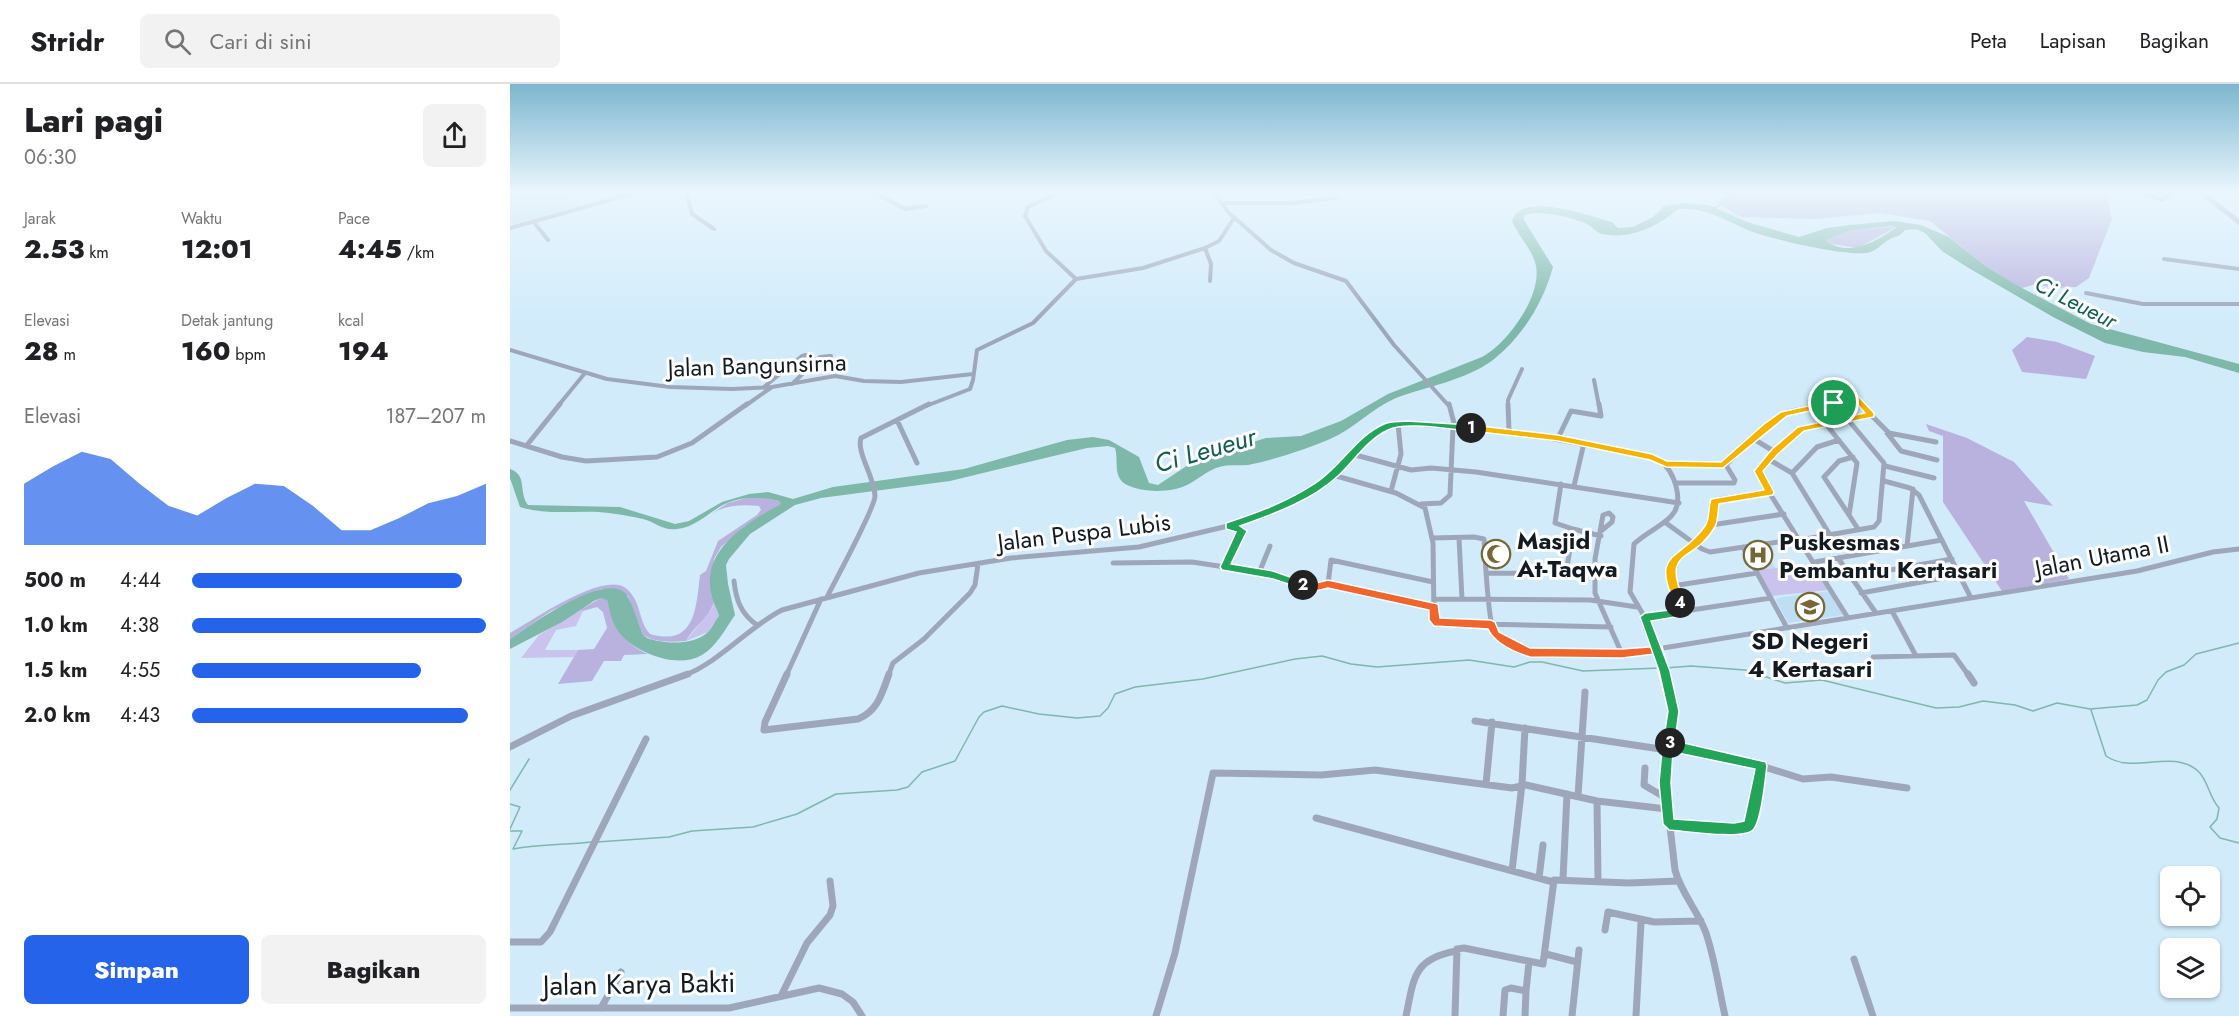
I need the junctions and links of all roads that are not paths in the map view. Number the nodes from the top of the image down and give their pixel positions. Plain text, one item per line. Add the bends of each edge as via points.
1 (544, 235) edge
2 (1036, 235) edge
3 (1223, 235) edge
4 (1256, 235) edge
5 (548, 240) dead end
6 (1205, 249) junction
7 (2164, 259) dead end
8 (2239, 269) edge
9 (1076, 279) junction
10 (1210, 281) dead end
11 (2086, 293) dead end
12 (2239, 304) edge
13 (510, 350) edge
14 (831, 356) dead end
15 (817, 360) junction
16 (1522, 369) dead end
17 (585, 373) junction
18 (973, 374) junction
19 (1594, 380) dead end
20 (792, 384) junction
21 (764, 387) junction
22 (772, 387) junction
23 (1834, 403) junction
24 (1871, 415) junction
25 (1848, 419) junction
26 (897, 420) junction
27 (1825, 423) junction
28 (1398, 424) junction
29 (1454, 427) junction
30 (1509, 431) junction
31 (1886, 431) junction
32 (1558, 438) junction
33 (1752, 438) junction
34 (1839, 440) junction
35 (510, 441) edge
36 (1936, 442) dead end
37 (1584, 443) junction
38 (527, 445) junction
39 (1775, 452) junction
40 (1352, 454) junction
41 (1853, 457) junction
42 (1768, 459) junction
43 (1937, 459) dead end
44 (917, 463) dead end
45 (1666, 464) junction
46 (1726, 465) junction
47 (1885, 466) junction
48 (1399, 468) junction
49 (1452, 470) junction
50 (1792, 473) junction
51 (1333, 475) junction
52 (872, 477) joint
53 (1934, 478) dead end
54 (1884, 481) junction
55 (1676, 483) junction
56 (1561, 484) junction
57 (1574, 486) junction
58 (1914, 489) junction
59 (1391, 491) junction
60 (1769, 492) junction
61 (876, 495) joint
62 (1679, 503) junction
63 (1421, 504) junction
64 (1784, 514) junction
65 (1849, 515) junction
66 (1666, 523) junction
67 (1711, 525) junction
68 (1229, 526) junction
69 (1573, 529) junction
70 (1858, 530) junction
71 (1830, 535) junction
72 (1432, 538) junction
73 (1459, 538) junction
74 (1799, 539) junction
75 (1942, 540) junction
76 (1695, 544) junction
77 (1270, 546) dead end
78 (1907, 546) junction
79 (1743, 547) junction
80 (2239, 549) edge
81 (1838, 558) junction
82 (1952, 559) junction
83 (1815, 562) junction
84 (1113, 563) dead end
85 (978, 564) junction
86 (1225, 567) junction
87 (1259, 573) junction
88 (1487, 573) junction
89 (1757, 573) junction
90 (1566, 574) junction
91 (1594, 574) junction
92 (1960, 575) junction
93 (1851, 577) junction
94 (734, 581) dead end
95 (1433, 582) junction
96 (1328, 584) junction
97 (1672, 586) junction
98 (1862, 593) junction
99 (824, 598) junction
100 (1434, 598) junction
101 (1771, 598) junction
102 (1971, 598) junction
103 (1462, 599) junction
104 (1489, 599) junction
105 (1597, 600) junction
106 (1434, 607) junction
107 (1637, 607) junction
108 (1892, 611) junction
109 (1684, 612) junction
110 (1876, 613) junction
111 (1645, 617) junction
112 (1848, 618) junction
113 (757, 625) junction
114 (1491, 625) junction
115 (1786, 626) junction
116 (1611, 627) junction
117 (1658, 649) junction
118 (1622, 654) junction
119 (1916, 656) junction
120 (1873, 657) dead end
121 (1974, 683) dead end
122 (1584, 692) dead end
123 (1474, 721) dead end
124 (1492, 722) junction
125 (1525, 728) junction
126 (1583, 737) junction
127 (646, 739) dead end
128 (510, 747) edge
129 (1667, 749) junction
130 (1761, 766) junction
131 (1645, 768) dead end
132 (1486, 784) junction
133 (1522, 784) junction
134 (1907, 788) dead end
135 (1567, 794) junction
136 (1578, 796) junction
137 (1666, 798) junction
138 (1598, 801) junction
139 (1667, 809) junction
140 (1316, 818) dead end
141 (1669, 824) junction
142 (1544, 845) dead end
143 (1512, 871) junction
144 (1539, 878) junction
145 (1563, 879) junction
146 (1678, 880) junction
147 (830, 881) dead end
148 (1598, 881) junction
149 (1553, 882) junction
150 (1701, 921) junction
151 (1641, 922) junction
152 (1605, 930) dead end
153 (510, 942) edge
154 (1579, 950) dead end
155 (1456, 951) junction
156 (1546, 954) junction
157 (1854, 959) dead end
158 (1529, 962) junction
159 (1577, 962) junction
160 (621, 972) dead end
161 (1526, 991) junction
162 (781, 996) junction
163 (510, 1008) edge
164 (601, 1008) junction
165 (716, 1012) edge
166 (862, 1016) edge
167 (1156, 1016) edge
168 (1406, 1016) edge
169 (1455, 1016) edge
170 (1503, 1016) edge
171 (1524, 1016) edge
172 (1572, 1016) edge
173 (1636, 1016) edge
174 (1725, 1016) edge
175 (1873, 1016) edge

1 - 5 street
2 - 9 street via 1055,262
3 - 6 street
4 - 29 street via 1282,257 1346,281 1380,328 1452,408
6 - 9 street via 1143,268
6 - 10 street via 1211,264
7 - 8 street
9 - 18 street via 1033,323 979,347 973,358
11 - 12 street via 2129,303 2190,307
13 - 17 street, Jalan Bangunsirna
14 - 15 street
15 - 20 street
15 - 21 street via 802,356
16 - 30 street via 1508,400
17 - 21 street, Jalan Bangunsirna via 670,387
17 - 38 street
18 - 20 street, Jalan Bangunsirna via 901,382 835,376
18 - 26 street via 970,389
19 - 32 street via 1600,416 1571,411
20 - 22 street, Jalan Bangunsirna
21 - 22 street, Jalan Bangunsirna
22 - 38 street via 692,444 663,456 586,461
23 - 24 street via 1857,398
23 - 25 street
23 - 33 street via 1788,412
24 - 25 street
24 - 31 street
25 - 27 street
25 - 47 street
26 - 44 street
26 - 52 street via 860,440
27 - 34 street
27 - 39 street via 1801,429
28 - 29 street, Jalan Puspa Lubis
28 - 40 street, Jalan Puspa Lubis via 1379,430
28 - 48 street
29 - 30 street, Jalan Puspa Lubis
29 - 49 street
30 - 32 street, Jalan Puspa Lubis
31 - 36 street
31 - 43 street via 1901,451
32 - 37 street, Jalan Puspa Lubis
33 - 39 street
33 - 46 street
34 - 41 street
34 - 50 street via 1817,447
35 - 38 street
37 - 45 street, Jalan Puspa Lubis via 1652,457
37 - 57 street
39 - 42 street
40 - 48 street
40 - 51 street, Jalan Puspa Lubis
41 - 65 street via 1858,470
41 - 65 street via 1842,459 1824,477
42 - 50 street
42 - 60 street via 1758,472
45 - 46 street, Jalan Puspa Lubis
45 - 55 street
46 - 55 street via 1734,483
47 - 53 street
47 - 54 street
48 - 49 street
48 - 59 street
49 - 56 street
49 - 63 street via 1449,498 1440,503
50 - 71 street
51 - 59 street
51 - 68 street, Jalan Puspa Lubis via 1284,505
52 - 61 street
54 - 58 street
54 - 70 street via 1879,523
55 - 62 street
56 - 57 street
56 - 69 street via 1555,523
57 - 62 street
58 - 75 street
58 - 78 street
59 - 63 street
60 - 64 street
60 - 67 street via 1716,500
61 - 99 street
62 - 66 street via 1677,512
63 - 72 street via 1428,514
64 - 67 street
64 - 74 street
65 - 70 street
66 - 76 street
66 - 107 street via 1634,546 1630,589
67 - 76 street
68 - 85 street, Jalan Puspa Lubis via 1139,547
68 - 86 street via 1242,531
69 - 90 street
69 - 91 street via 1601,534
70 - 71 street
71 - 74 street
72 - 73 street
72 - 95 street
73 - 88 street via 1484,540
73 - 103 street
74 - 79 street
74 - 83 street
75 - 78 street
75 - 82 street
76 - 79 street via 1710,552
76 - 97 street via 1674,560 1669,575
77 - 87 street
78 - 81 street
79 - 89 street
80 - 102 street, Jalan Utama II via 2214,550 2140,570
81 - 83 street
81 - 93 street
82 - 92 street
82 - 93 street
83 - 112 street
84 - 86 street via 1192,562
85 - 99 street, Jalan Puspa Lubis via 919,573
85 - 99 street via 973,590 894,663 878,704 868,715 764,730
86 - 87 street
87 - 96 street via 1312,587
88 - 90 street
88 - 104 street
89 - 97 street
89 - 101 street
90 - 91 street
91 - 105 street
92 - 98 street
92 - 102 street
93 - 98 street
94 - 113 street via 744,616
95 - 96 street via 1331,560
95 - 100 street
96 - 106 street
97 - 109 street
98 - 110 street
99 - 113 street, Jalan Puspa Lubis via 777,612
100 - 103 street
100 - 106 street
101 - 109 street
101 - 115 street
102 - 108 street, Jalan Utama II
103 - 104 street
104 - 105 street
104 - 114 street
105 - 107 street
105 - 116 street
106 - 114 street via 1435,620 1440,624
107 - 111 street
108 - 110 street, Jalan Utama II
108 - 119 street
109 - 111 street
110 - 112 street, Jalan Utama II
111 - 117 street
112 - 115 street, Jalan Utama II
113 - 128 street, Jalan Puspa Lubis via 699,670 571,717
114 - 116 street
114 - 118 street, Jalan Utama II via 1496,635 1526,651
115 - 117 street, Jalan Utama II
116 - 118 street
117 - 118 street, Jalan Utama II
117 - 129 street via 1674,715
119 - 120 street
119 - 121 street via 1954,654
122 - 126 street
123 - 124 street
124 - 125 street
124 - 132 street
125 - 126 street
125 - 133 street
126 - 129 street
126 - 136 street
127 - 153 street via 550,932 536,944
129 - 130 street via 1674,746
129 - 137 street
130 - 134 street via 1803,779 1831,777
130 - 141 street via 1748,827
131 - 137 street via 1644,785
132 - 133 street via 1512,788
132 - 167 street via 1375,770 1321,775 1213,773 1175,953
133 - 135 street
133 - 143 street
135 - 136 street
135 - 145 street
136 - 138 street
137 - 139 street
138 - 139 street
138 - 148 street
139 - 141 street
140 - 143 street
141 - 146 street
142 - 144 street
143 - 144 street
144 - 149 street
145 - 148 street
145 - 149 street
146 - 148 street
146 - 150 street
147 - 162 street via 830,915 807,944
149 - 156 street
150 - 151 street via 1669,925
150 - 174 street
151 - 152 street via 1608,912
151 - 173 street
154 - 159 street
155 - 158 street via 1464,948
155 - 168 street via 1429,956 1419,964
155 - 169 street
156 - 158 street via 1543,964
156 - 159 street
157 - 175 street
158 - 161 street
159 - 172 street
160 - 164 street
161 - 170 street via 1505,990
161 - 171 street
162 - 165 street, Jalan Karya Bakti
162 - 166 street, Jalan Karya Bakti via 806,987 829,988 852,1001
163 - 164 street, Jalan Karya Bakti
164 - 165 street, Jalan Karya Bakti

